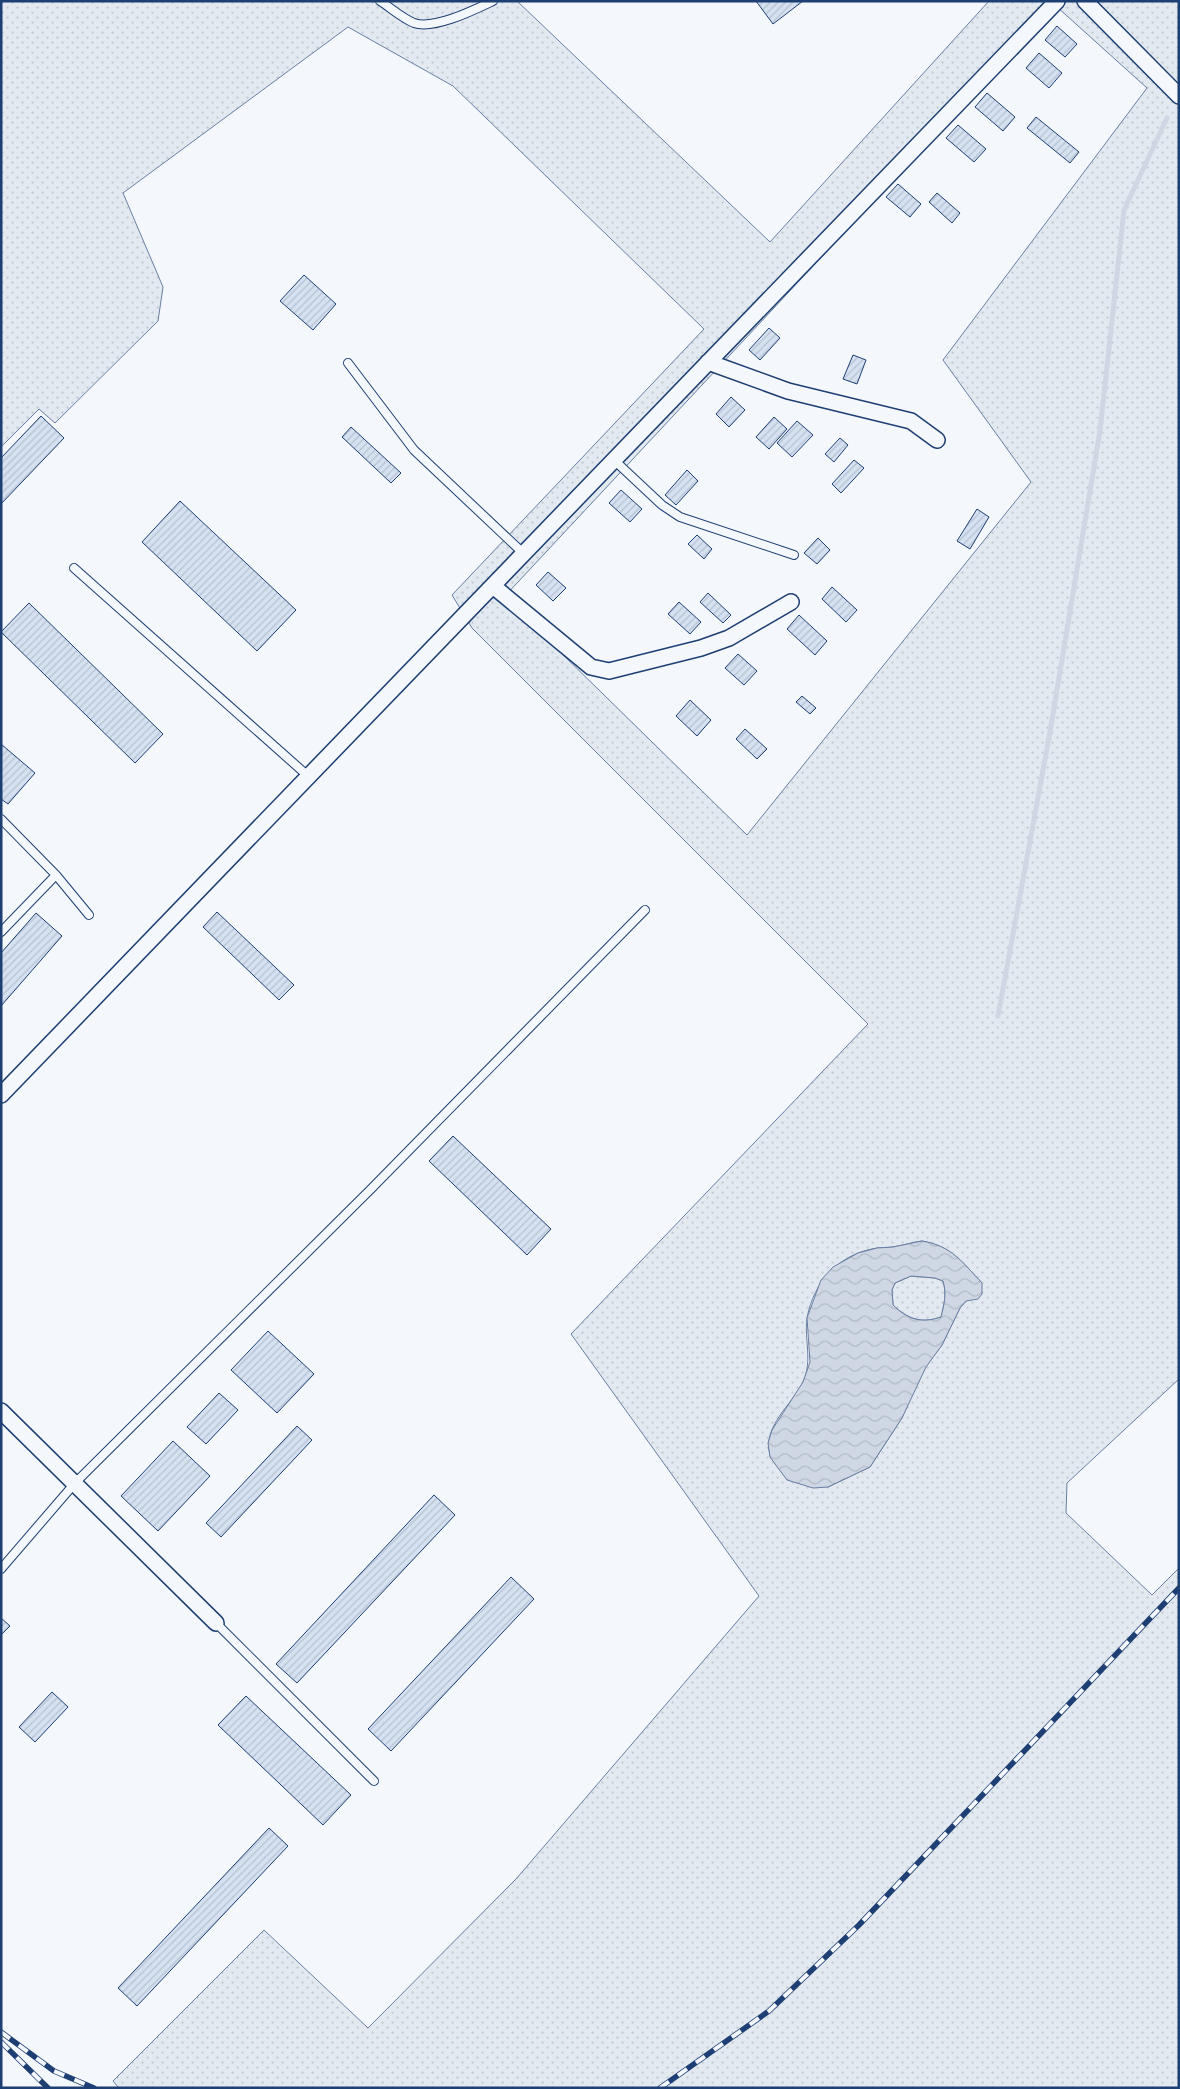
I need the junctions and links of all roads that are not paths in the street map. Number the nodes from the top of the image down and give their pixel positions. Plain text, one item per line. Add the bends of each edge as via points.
1 (380, 1) edge
2 (493, 1) edge
3 (1057, 1) edge
4 (1085, 1) edge
5 (1179, 96) edge
6 (708, 362) junction
7 (348, 363) dead end
8 (938, 440) dead end
9 (614, 460) junction
10 (524, 554) junction
11 (794, 555) dead end
12 (74, 568) dead end
13 (493, 586) junction
14 (791, 602) dead end
15 (308, 776) junction
16 (1, 819) edge
17 (56, 875) junction
18 (645, 910) dead end
19 (89, 915) dead end
20 (1, 932) edge
21 (1, 1094) edge
22 (1, 1411) edge
23 (75, 1483) junction
24 (1, 1569) edge
25 (216, 1622) joint
26 (374, 1780) dead end

1 - 2 lane via 414,23 426,24 446,20
3 - 6 street
4 - 5 street
6 - 8 street via 788,390 911,421
6 - 9 street
7 - 10 lane via 414,450
9 - 10 street
9 - 11 lane via 662,505 680,517
10 - 13 street
12 - 15 lane
13 - 14 street via 583,662 598,670 609,671 729,638
13 - 15 street
15 - 21 street
16 - 17 lane
17 - 19 lane
17 - 20 lane
18 - 23 lane via 372,1189
22 - 23 street
23 - 24 lane
23 - 25 street
25 - 26 lane

